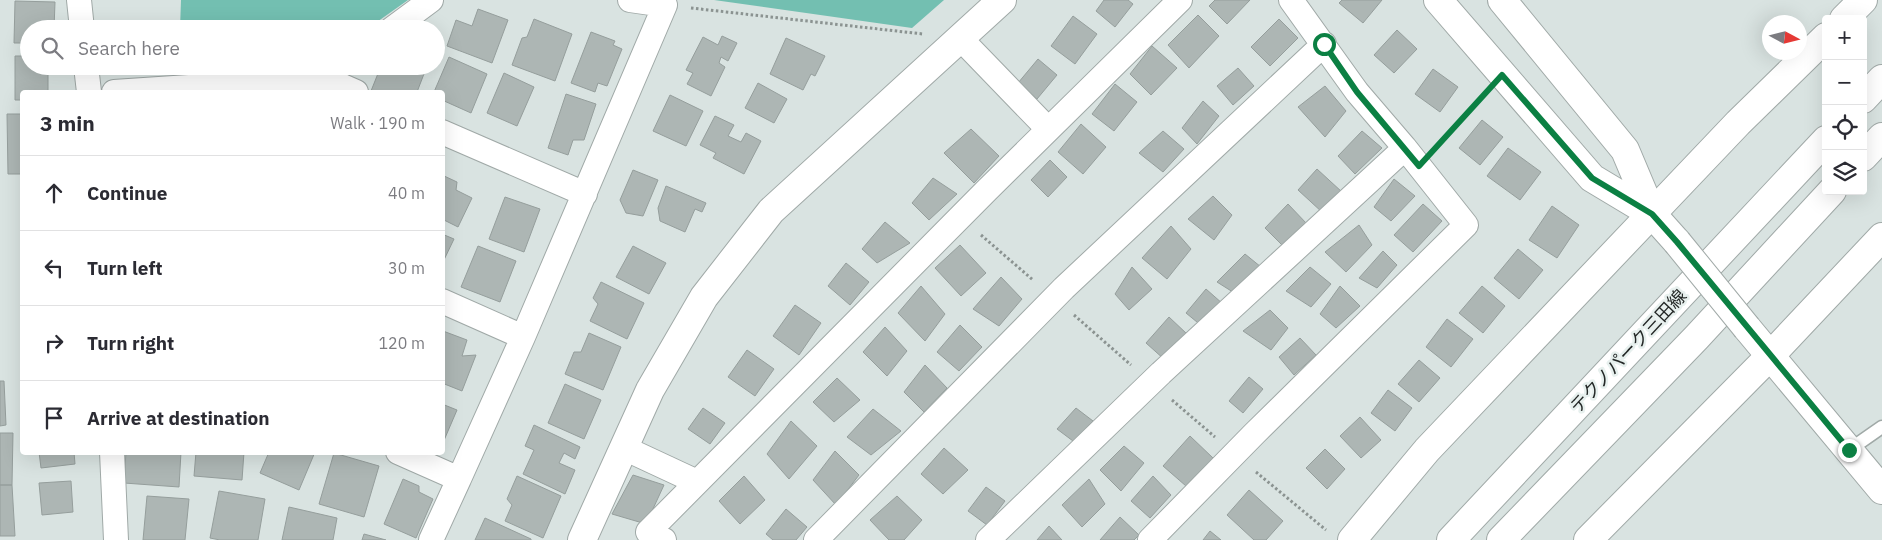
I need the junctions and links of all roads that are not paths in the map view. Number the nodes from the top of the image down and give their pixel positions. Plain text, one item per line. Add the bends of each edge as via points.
1 (79, 0) edge
2 (431, 0) edge
3 (630, 0) edge
4 (1002, 0) edge
5 (1180, 0) edge
6 (1291, 0) edge
7 (1438, 0) edge
8 (1502, 0) edge
9 (1863, 0) edge
10 (1848, 15) edge
11 (81, 20) edge
12 (404, 20) edge
13 (960, 38) junction
14 (1822, 41) edge
15 (1324, 44) junction
16 (87, 75) edge
17 (299, 75) edge
18 (336, 75) edge
19 (1882, 79) edge
20 (89, 90) edge
21 (136, 90) edge
22 (354, 90) edge
23 (1867, 95) edge
24 (1048, 129) junction
25 (445, 133) edge
26 (1882, 137) edge
27 (1822, 144) edge
28 (1867, 153) edge
29 (1412, 157) junction
30 (585, 194) junction
31 (1828, 195) edge
32 (1652, 214) junction
33 (1882, 237) edge
34 (445, 302) edge
35 (523, 337) junction
36 (1770, 356) junction
37 (1882, 427) edge
38 (624, 448) junction
39 (1849, 450) junction
40 (112, 455) edge
41 (405, 455) edge
42 (459, 479) junction
43 (697, 482) junction
44 (1882, 490) edge
45 (1341, 537) edge
46 (116, 540) edge
47 (431, 540) edge
48 (582, 540) edge
49 (664, 540) edge
50 (816, 540) edge
51 (988, 540) edge
52 (1150, 540) edge
53 (1451, 540) edge
54 (1501, 540) edge
55 (1588, 540) edge

1 - 11 street
2 - 12 street
3 - 30 street via 665,5
4 - 13 main road
5 - 24 street
6 - 15 street
7 - 32 main road via 1592,178
8 - 32 main road via 1625,150
9 - 10 main road
13 - 24 street
13 - 38 main road via 771,211 704,297 650,390
14 - 32 main road
15 - 29 street via 1357,92
15 - 50 street via 1064,288
16 - 20 street
17 - 21 street
18 - 22 street
19 - 23 main road
24 - 43 street
25 - 30 street
26 - 28 main road
27 - 53 main road, テクノパーク三田線
29 - 51 street via 1161,374
29 - 52 street via 1466,226
30 - 35 street
31 - 54 main road
32 - 36 main road, bridge
32 - 45 main road
33 - 36 main road
34 - 35 street
35 - 42 street
36 - 39 main road
36 - 55 main road
37 - 39 lane
38 - 43 street
38 - 48 main road
39 - 44 main road
40 - 46 street
41 - 42 street
42 - 47 street
43 - 49 street via 648,532

